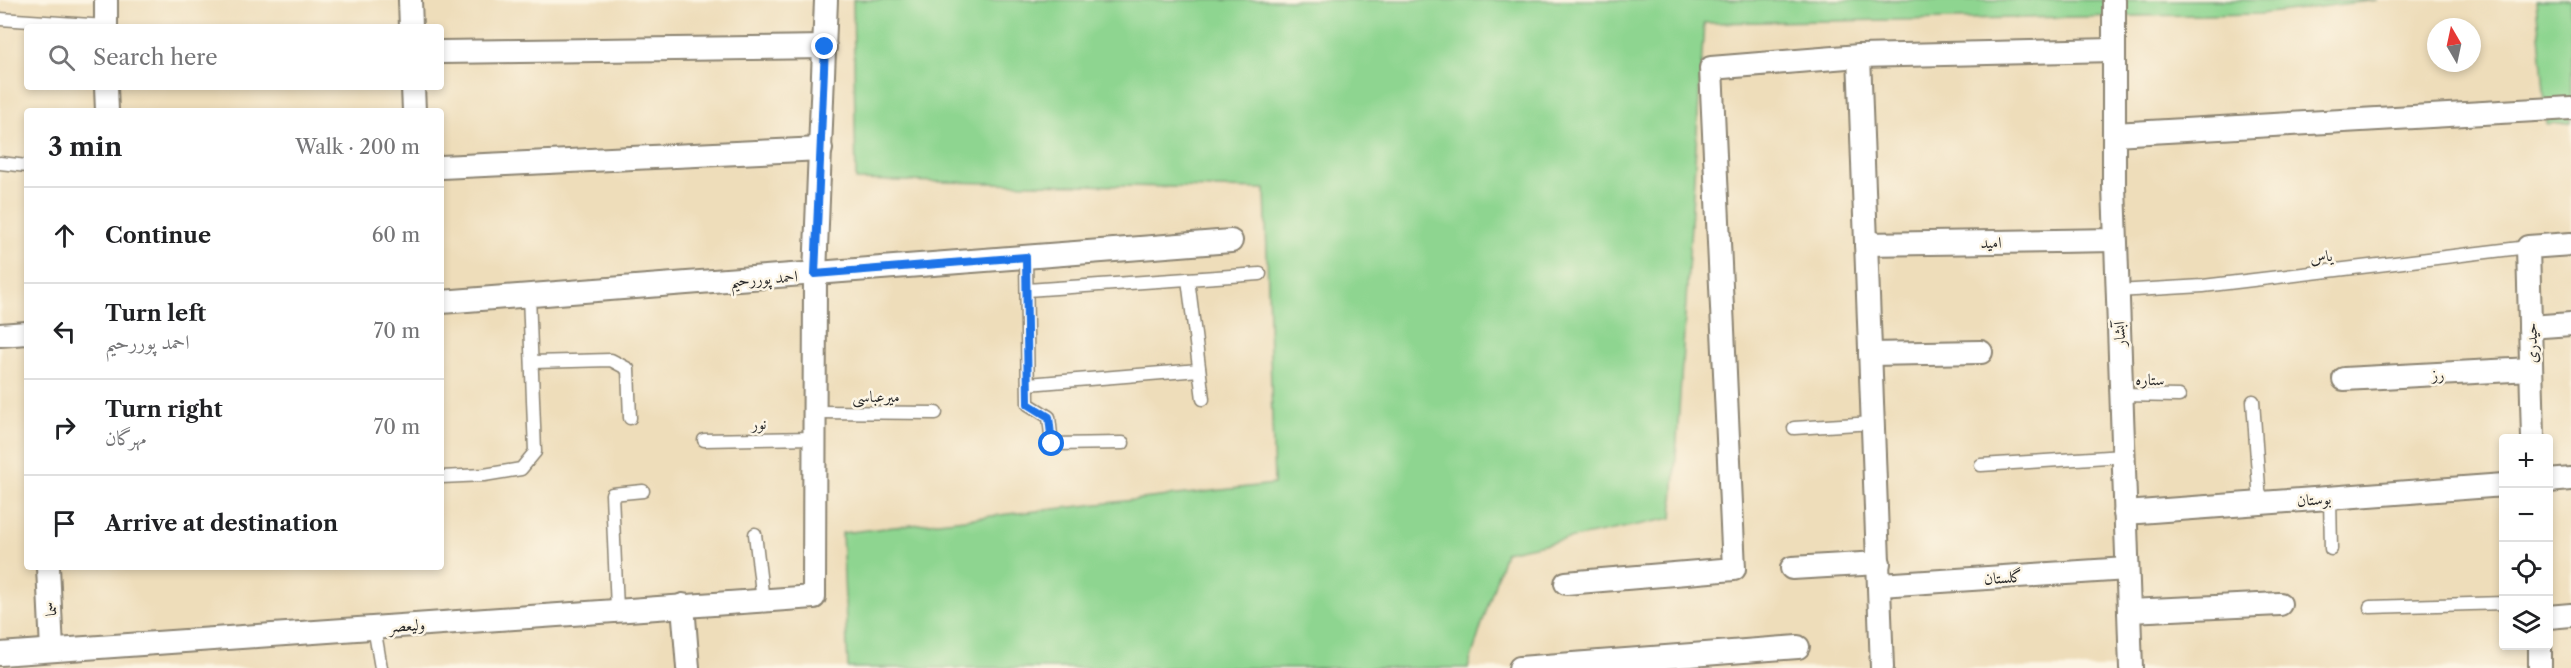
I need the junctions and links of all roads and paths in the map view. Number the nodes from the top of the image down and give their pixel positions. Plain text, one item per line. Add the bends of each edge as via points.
1 (105, 0) edge
2 (410, 0) edge
3 (826, 0) edge
4 (2114, 0) edge
5 (0, 19) edge
6 (66, 24) edge
7 (106, 24) edge
8 (411, 24) edge
9 (825, 47) junction
10 (2114, 50) junction
11 (444, 52) edge
12 (1859, 56) junction
13 (106, 90) edge
14 (413, 90) edge
15 (106, 108) edge
16 (414, 108) edge
17 (2571, 108) edge
18 (2114, 134) junction
19 (821, 149) junction
20 (0, 163) edge
21 (24, 166) edge
22 (444, 167) edge
23 (2115, 240) junction
24 (1231, 241) dead end
25 (1866, 244) junction
26 (2571, 244) edge
27 (2528, 247) junction
28 (1026, 257) junction
29 (815, 274) junction
30 (1260, 274) dead end
31 (1188, 279) junction
32 (1026, 290) junction
33 (2117, 291) junction
34 (529, 295) junction
35 (444, 302) edge
36 (2571, 324) edge
37 (2530, 327) junction
38 (24, 333) edge
39 (0, 335) edge
40 (1981, 352) dead end
41 (1870, 354) junction
42 (531, 362) junction
43 (2531, 369) junction
44 (1199, 370) junction
45 (2344, 379) dead end
46 (1028, 384) junction
47 (2121, 395) junction
48 (2179, 396) dead end
49 (1203, 399) dead end
50 (2253, 401) dead end
51 (815, 412) junction
52 (936, 413) dead end
53 (630, 418) dead end
54 (1873, 423) junction
55 (1794, 428) dead end
56 (2533, 434) edge
57 (815, 438) junction
58 (704, 440) dead end
59 (1123, 443) dead end
60 (2123, 456) junction
61 (1981, 465) dead end
62 (444, 477) edge
63 (2571, 479) edge
64 (2553, 481) edge
65 (2499, 485) edge
66 (643, 491) dead end
67 (2330, 498) junction
68 (2260, 503) junction
69 (2125, 513) junction
70 (755, 534) dead end
71 (2331, 549) dead end
72 (1879, 563) junction
73 (1792, 568) dead end
74 (2127, 569) junction
75 (48, 570) edge
76 (1566, 584) dead end
77 (1880, 585) junction
78 (763, 601) junction
79 (2499, 603) edge
80 (2280, 604) dead end
81 (683, 605) junction
82 (2370, 607) dead end
83 (617, 609) junction
84 (2128, 610) junction
85 (2571, 615) edge
86 (2553, 617) edge
87 (374, 627) junction
88 (1798, 647) dead end
89 (52, 650) junction
90 (2540, 650) edge
91 (0, 654) edge
92 (1627, 664) edge
93 (381, 668) edge
94 (688, 668) edge
95 (1520, 668) edge
96 (1882, 668) edge
97 (2131, 668) edge
98 (2540, 668) edge

1 - 7 street
2 - 8 street
3 - 9 street
4 - 10 street, آبشار
5 - 6 lane
9 - 11 street
9 - 19 street
10 - 12 street
10 - 18 street, آبشار
12 - 25 street
12 - 76 street via 1711,68 1734,569
13 - 15 street
14 - 16 street
17 - 18 street
18 - 23 street, آبشار
19 - 22 street
19 - 29 street
20 - 21 lane
23 - 25 street, امید
23 - 33 street, آبشار
24 - 28 street, احمد پوررحیم
25 - 41 street
26 - 27 street
27 - 33 lane, یاس via 2203,286
27 - 37 street, حیدری
28 - 29 street, احمد پوررحیم
28 - 32 lane
29 - 34 street, احمد پوررحیم
29 - 51 street
30 - 31 lane
31 - 32 lane
31 - 44 lane
32 - 46 lane
33 - 47 street, آبشار
34 - 35 street, احمد پوررحیم
34 - 42 lane
36 - 37 street
37 - 43 street, حیدری
38 - 39 street
40 - 41 street
41 - 54 street
42 - 53 lane via 611,360 628,369
42 - 62 lane via 535,452 521,469
43 - 45 street, رز
43 - 56 street, حیدری
44 - 46 lane
44 - 49 lane
46 - 59 lane via 1028,404 1049,417 1052,444
47 - 48 lane, ستاره
47 - 60 street, آبشار
50 - 68 lane
51 - 52 lane, میرعباسی
51 - 57 street
54 - 55 lane
54 - 72 street
57 - 58 lane, نور
57 - 78 street, ولیعصر via 814,597
60 - 61 lane
60 - 69 street, آبشار
63 - 64 street
65 - 67 street, بوستان
66 - 83 lane via 612,494
67 - 68 street, بوستان
67 - 71 lane
68 - 69 street, بوستان
69 - 74 street, آبشار
70 - 78 lane
72 - 73 street
72 - 77 street
74 - 77 street, گلستان
74 - 84 street, آبشار
75 - 89 street, سما
77 - 96 street
78 - 81 street, ولیعصر
79 - 82 lane
80 - 84 street
81 - 83 street, ولیعصر
81 - 94 street
83 - 87 street, ولیعصر
84 - 97 street, آبشار
85 - 86 street
87 - 89 street, ولیعصر
87 - 93 lane
88 - 92 street
89 - 91 street, ولیعصر
90 - 98 street
92 - 95 street

